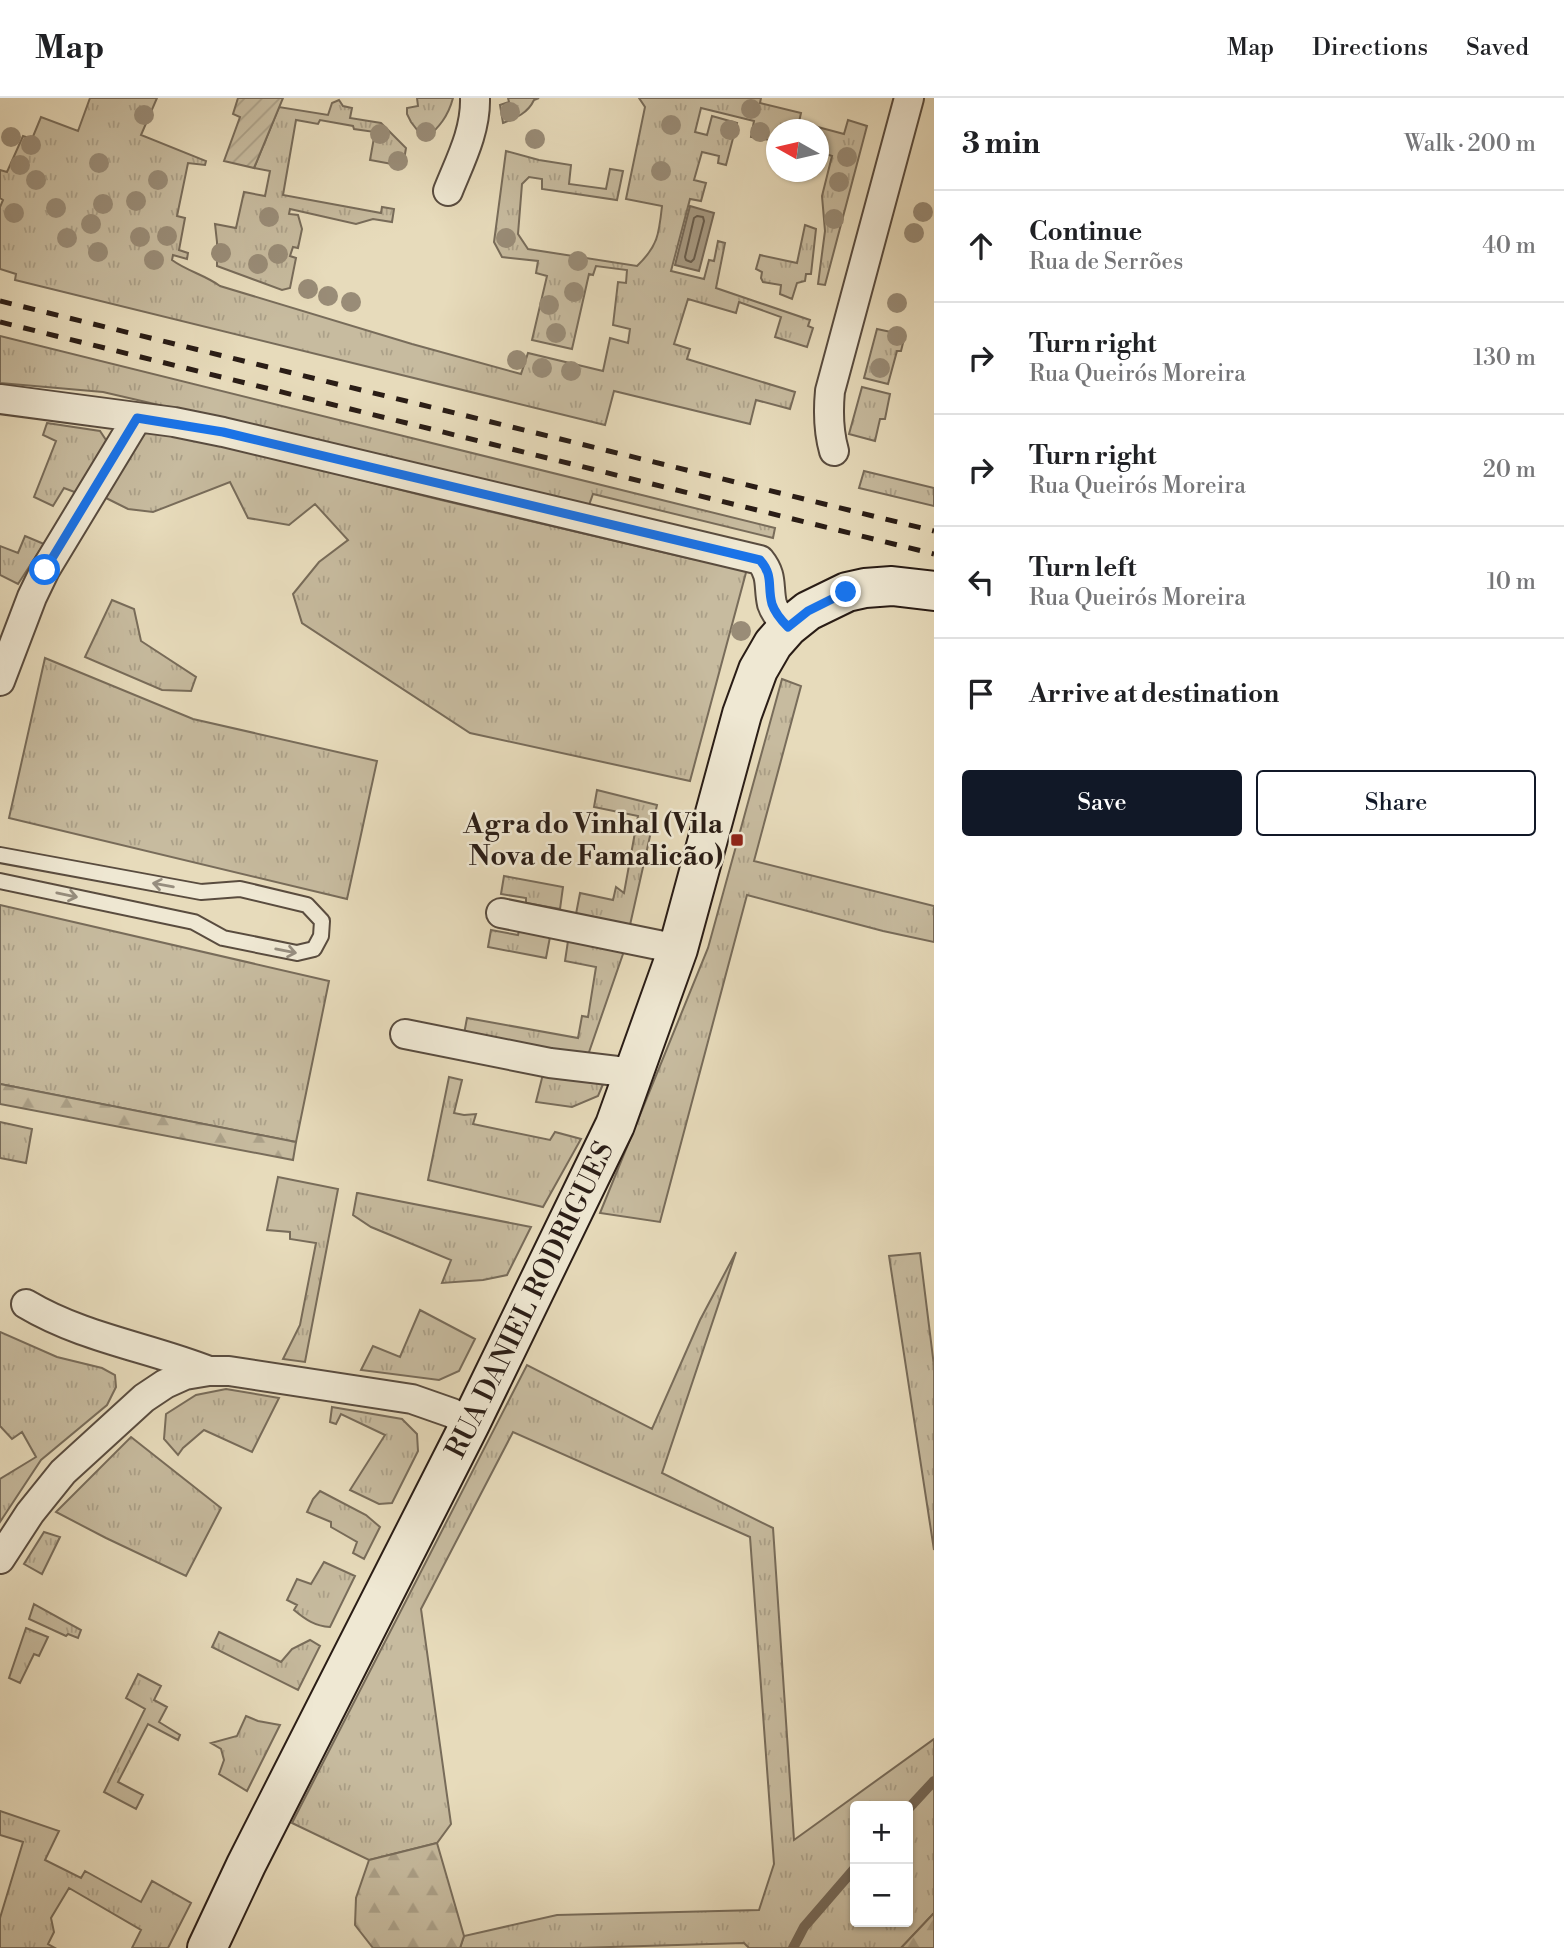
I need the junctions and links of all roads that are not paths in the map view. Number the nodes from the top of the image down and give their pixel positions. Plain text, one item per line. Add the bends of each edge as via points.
1 (475, 98) edge
2 (908, 98) edge
3 (448, 191) dead end
4 (0, 398) edge
5 (137, 418) junction
6 (834, 451) dead end
7 (934, 592) edge
8 (788, 627) junction
9 (0, 681) edge
10 (0, 855) edge
11 (0, 881) edge
12 (501, 913) dead end
13 (678, 949) junction
14 (405, 1034) dead end
15 (634, 1073) junction
16 (26, 1304) dead end
17 (209, 1371) junction
18 (470, 1424) junction
19 (0, 1559) edge
20 (206, 1948) edge

1 - 3 street via 467,145
2 - 6 street via 830,391 829,435
4 - 5 street
5 - 8 street via 223,432 760,560 768,570 772,603
5 - 9 street via 45,570
7 - 8 main road, RUA DANIEL RODRIGUES via 892,586 846,592
8 - 13 main road, RUA DANIEL RODRIGUES via 758,670 742,713
11 -> 10 lane via 194,922 223,938 298,953 314,949 321,936 322,921 307,905 240,889 201,892
12 - 13 street
13 - 15 main road, RUA DANIEL RODRIGUES
14 - 15 street via 550,1063
15 - 18 main road, RUA DANIEL RODRIGUES via 610,1137
16 - 17 street via 78,1330
17 - 18 street via 412,1399
17 - 19 street via 165,1384 144,1398 63,1472
18 - 20 main road, RUA DANIEL RODRIGUES

